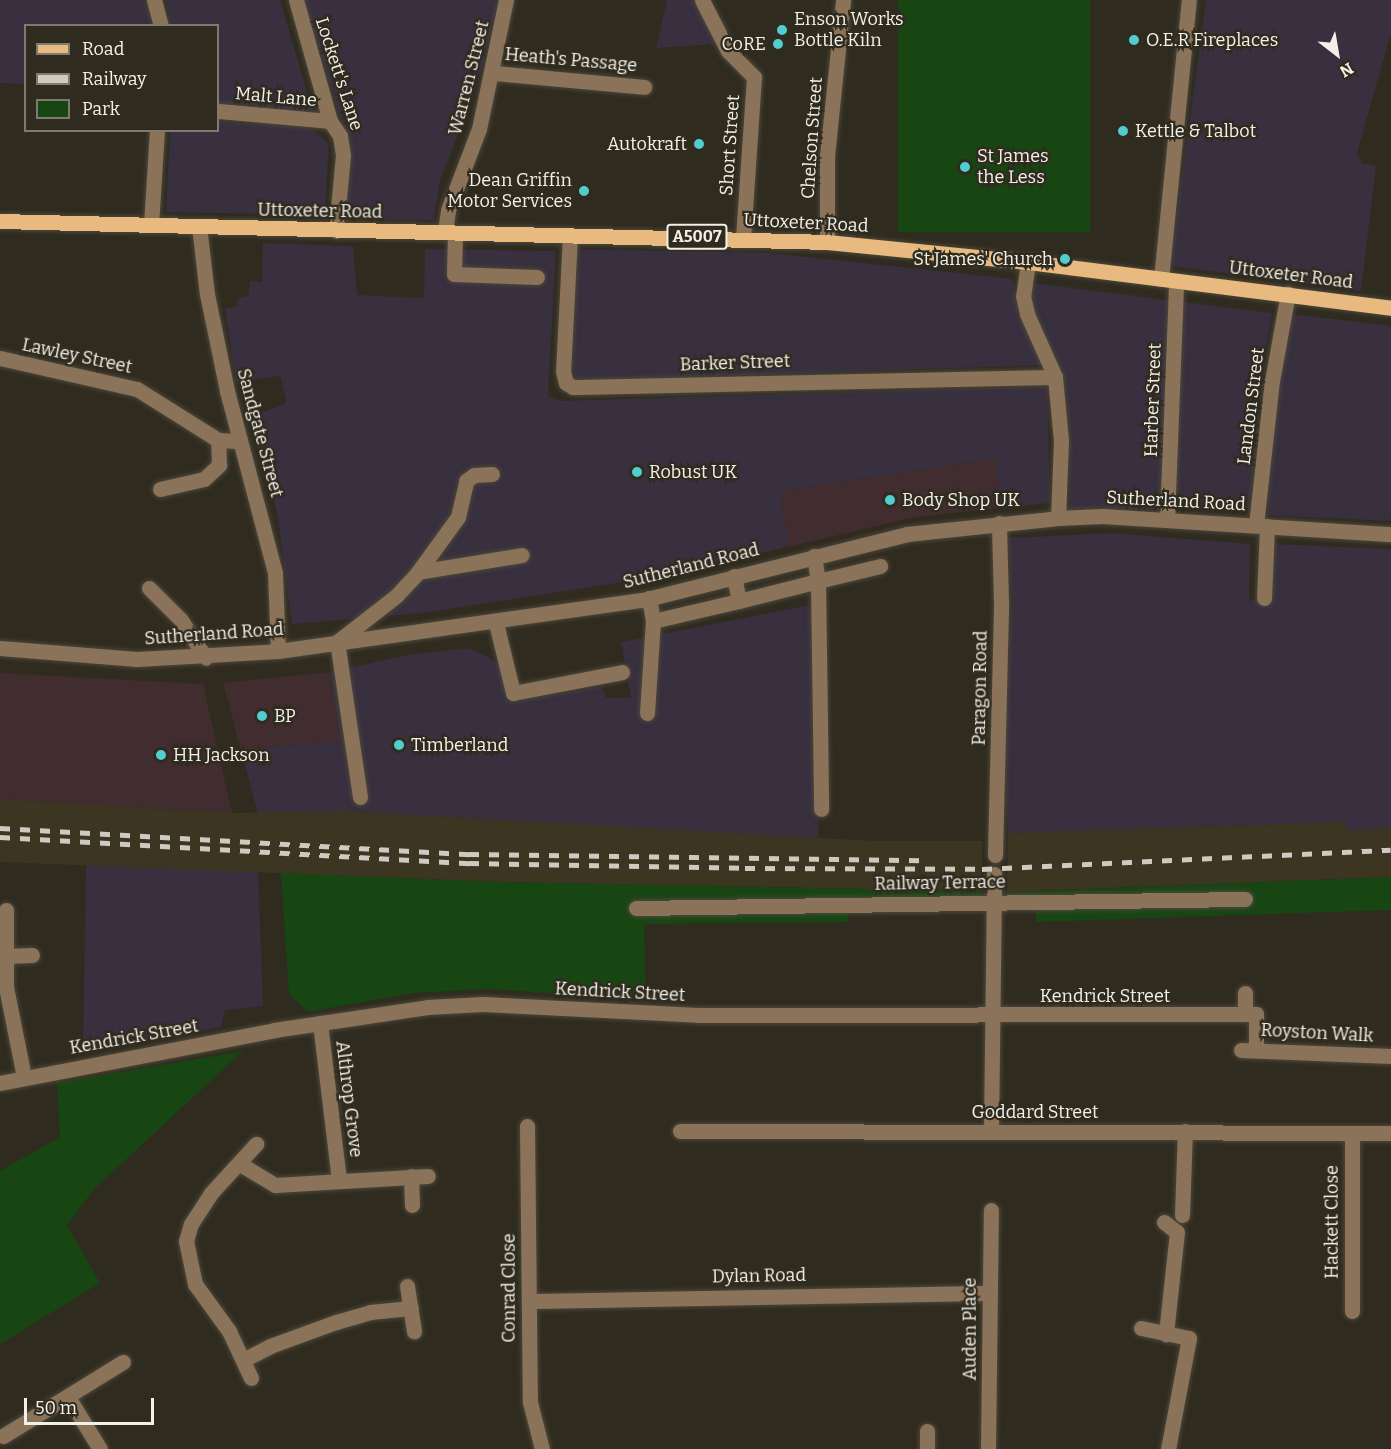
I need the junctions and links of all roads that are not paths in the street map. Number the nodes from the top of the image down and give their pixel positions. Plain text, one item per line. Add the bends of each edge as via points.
1 (154, 0) edge
2 (296, 0) edge
3 (506, 0) edge
4 (843, 0) edge
5 (1189, 0) edge
6 (704, 2) edge
7 (160, 24) edge
8 (494, 73) junction
9 (644, 87) dead end
10 (219, 111) edge
11 (330, 121) junction
12 (157, 132) edge
13 (0, 221) edge
14 (151, 225) junction
15 (200, 226) junction
16 (336, 231) junction
17 (450, 233) junction
18 (570, 235) junction
19 (743, 238) junction
20 (827, 242) junction
21 (1028, 262) junction
22 (537, 277) dead end
23 (1169, 280) junction
24 (1288, 293) junction
25 (1391, 308) edge
26 (0, 358) edge
27 (1055, 377) junction
28 (218, 440) junction
29 (240, 441) junction
30 (492, 474) dead end
31 (160, 489) dead end
32 (1058, 518) junction
33 (1167, 520) junction
34 (999, 523) junction
35 (1262, 525) junction
36 (1391, 534) edge
37 (522, 555) dead end
38 (814, 556) junction
39 (880, 566) dead end
40 (418, 572) junction
41 (734, 576) junction
42 (818, 581) junction
43 (149, 588) dead end
44 (649, 598) junction
45 (1264, 598) dead end
46 (739, 601) junction
47 (653, 621) junction
48 (496, 623) junction
49 (337, 642) junction
50 (0, 648) edge
51 (278, 651) junction
52 (206, 658) junction
53 (622, 672) dead end
54 (646, 713) dead end
55 (360, 797) dead end
56 (822, 809) dead end
57 (995, 855) dead end
58 (994, 874) dead end
59 (1245, 899) dead end
60 (993, 902) junction
61 (636, 908) dead end
62 (6, 910) dead end
63 (32, 955) dead end
64 (5, 956) junction
65 (1245, 993) dead end
66 (1245, 1014) junction
67 (991, 1017) junction
68 (320, 1023) junction
69 (1391, 1056) edge
70 (24, 1077) junction
71 (0, 1083) edge
72 (527, 1126) dead end
73 (680, 1131) dead end
74 (991, 1131) junction
75 (1185, 1131) junction
76 (1352, 1133) junction
77 (1391, 1133) edge
78 (256, 1144) dead end
79 (240, 1164) junction
80 (411, 1176) junction
81 (428, 1176) dead end
82 (339, 1180) junction
83 (412, 1205) dead end
84 (991, 1210) dead end
85 (1182, 1215) dead end
86 (1164, 1222) dead end
87 (407, 1286) dead end
88 (989, 1293) junction
89 (529, 1301) junction
90 (411, 1308) junction
91 (1352, 1311) dead end
92 (1141, 1328) dead end
93 (414, 1330) dead end
94 (1166, 1334) junction
95 (245, 1359) junction
96 (123, 1362) dead end
97 (251, 1378) dead end
98 (68, 1396) junction
99 (927, 1431) dead end
100 (3, 1436) dead end
101 (100, 1449) edge
102 (542, 1449) edge
103 (927, 1449) edge
104 (988, 1449) edge
105 (1168, 1449) edge

1 - 7 street
2 - 11 street, Lockett's Lane
3 - 8 street, Warren Street
4 - 20 street, Chelson Street via 827,156
5 - 23 street, Harber Street
6 - 19 street, Short Street via 728,51 754,77
8 - 9 street, Heath's Passage
8 - 17 street, Warren Street via 479,129 448,210
10 - 11 street, Malt Lane
11 - 16 street, Lockett's Lane via 339,136 343,155
12 - 14 street
13 - 14 main road, Uttoxeter Road / A5007
14 - 15 main road, Uttoxeter Road / A5007
15 - 16 main road, Uttoxeter Road / A5007
15 - 29 street, Sandgate Street via 207,294
16 - 17 main road, Uttoxeter Road / A5007
17 - 18 main road, Uttoxeter Road / A5007
17 - 22 street, Warren Street via 454,274
18 - 19 main road, Uttoxeter Road / A5007
18 - 27 street, Barker Street via 563,370 566,384 573,387
19 - 20 main road, Uttoxeter Road / A5007
20 - 21 main road, Uttoxeter Road / A5007
21 - 23 main road, Uttoxeter Road / A5007
21 - 27 street via 1023,296 1027,314
23 - 24 main road, Uttoxeter Road / A5007
23 - 33 street, Harber Street
24 - 25 main road, Uttoxeter Road / A5007
24 - 35 street, Landon Street via 1272,381
26 - 28 street, Lawley Street via 137,389
27 - 32 street via 1061,441
28 - 29 street, Lawley Street
28 - 31 street via 219,465 204,479
29 - 51 street, Sandgate Street via 275,573
30 - 40 street via 474,475 466,481 458,517
32 - 33 street, Sutherland Road
32 - 34 street, Sutherland Road
33 - 35 street, Sutherland Road
34 - 38 street, Sutherland Road via 907,534
34 - 57 street, Paragon Road
35 - 36 street, Sutherland Road
35 - 45 street, Landon Street
37 - 40 street
38 - 41 street, Sutherland Road
38 - 42 street
39 - 42 street
40 - 49 street via 396,596
41 - 44 street, Sutherland Road
41 - 46 street
42 - 46 street
42 - 56 street
43 - 52 street via 181,620
44 - 47 street
44 - 48 street, Sutherland Road
46 - 47 street
47 - 54 street
48 - 49 street, Sutherland Road
48 - 53 street via 513,693
49 - 51 street, Sutherland Road
49 - 55 street
50 - 52 street, Sutherland Road via 136,659
51 - 52 street, Sutherland Road
58 - 60 street
59 - 60 street, Railway Terrace
60 - 61 street, Railway Terrace
60 - 67 street
62 - 64 street
63 - 64 street
64 - 70 street via 6,987
65 - 66 street
66 - 67 street, Kendrick Street
66 - 69 street, Royston Walk via 1256,1014 1249,1050
67 - 68 street, Kendrick Street via 698,1015 483,1004 427,1006
67 - 74 street
68 - 70 street, Kendrick Street
68 - 82 street, Althrop Grove
70 - 71 street, Kendrick Street
72 - 89 street, Conrad Close
73 - 74 street, Goddard Street
74 - 75 street, Goddard Street
75 - 76 street, Goddard Street
75 - 85 street
76 - 77 street, Goddard Street
76 - 91 street, Hackett Close
78 - 79 street
79 - 82 street, Althrop Grove via 275,1185
79 - 95 street via 211,1193 191,1224 186,1241 195,1284
80 - 81 street, Althrop Grove
80 - 82 street, Althrop Grove
80 - 83 street
84 - 88 street, Auden Place
86 - 94 street via 1177,1232
87 - 90 street
88 - 89 street, Dylan Road
88 - 104 street, Auden Place
89 - 102 street, Conrad Close via 530,1402
90 - 93 street
90 - 95 street via 370,1312 336,1322
92 - 94 street
94 - 105 street via 1189,1338
95 - 97 street
96 - 98 street
98 - 100 street
98 - 101 street
99 - 103 street

